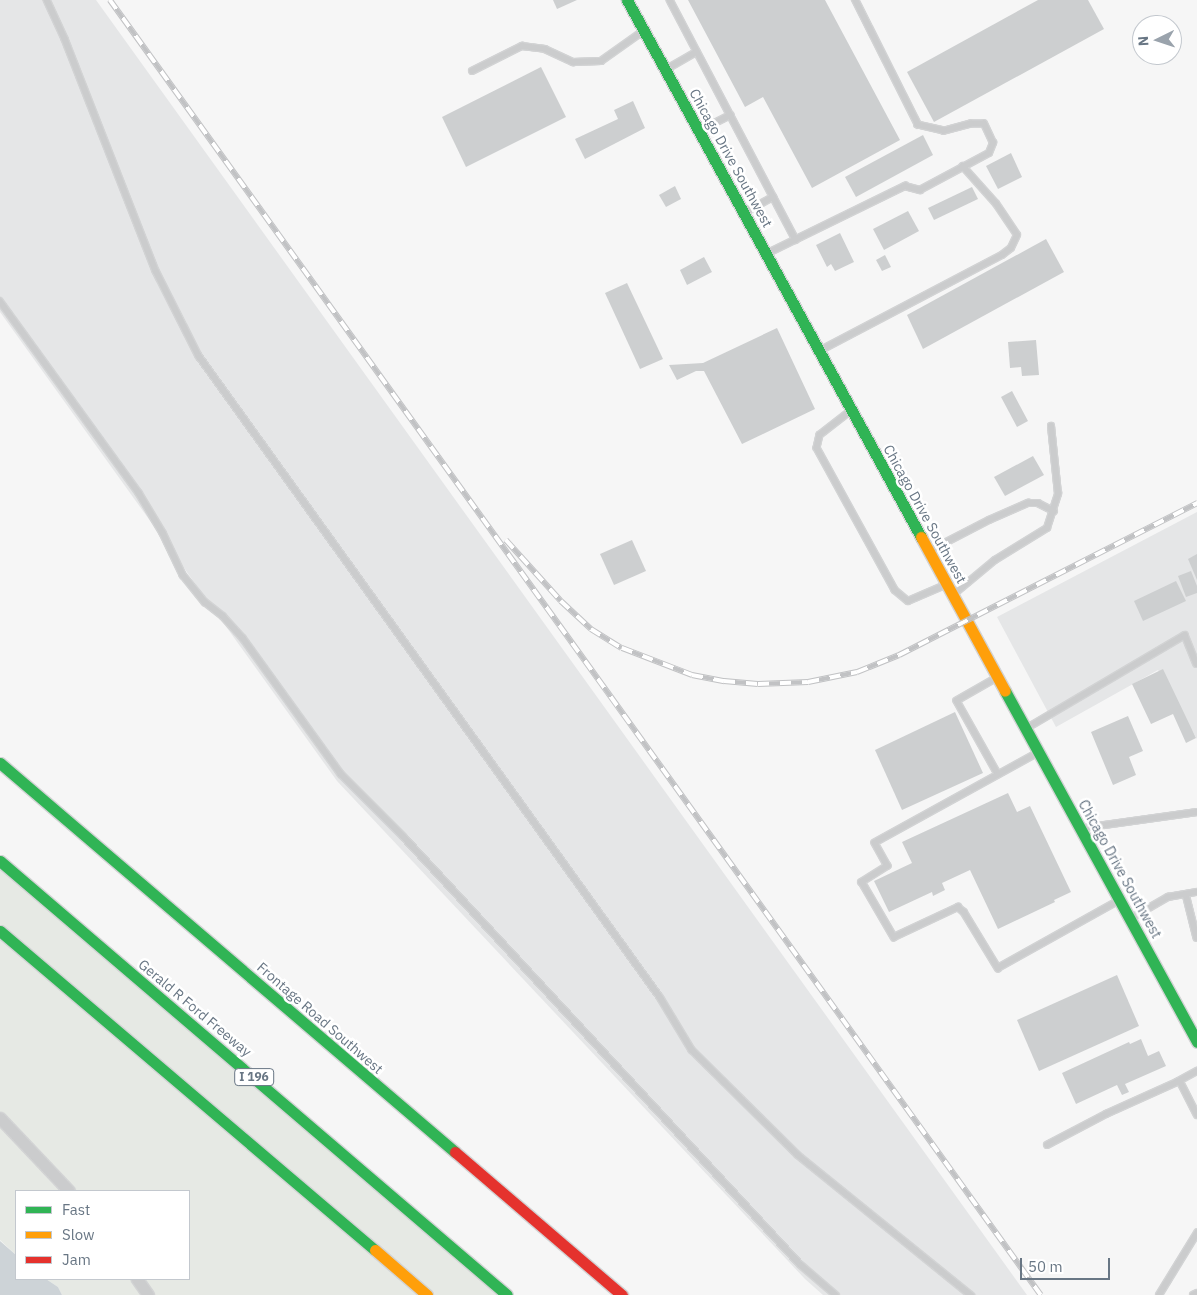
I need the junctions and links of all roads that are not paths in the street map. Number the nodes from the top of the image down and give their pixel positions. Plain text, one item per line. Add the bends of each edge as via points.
1 (47, 0) edge
2 (627, 0) edge
3 (670, 0) edge
4 (855, 0) edge
5 (644, 31) junction
6 (697, 52) junction
7 (472, 70) dead end
8 (665, 70) junction
9 (730, 115) junction
10 (699, 131) junction
11 (963, 167) junction
12 (773, 197) junction
13 (744, 213) junction
14 (796, 240) junction
15 (766, 254) junction
16 (0, 301) edge
17 (819, 351) junction
18 (852, 410) junction
19 (1051, 426) dead end
20 (1054, 511) junction
21 (929, 552) junction
22 (950, 590) junction
23 (1197, 664) edge
24 (997, 678) junction
25 (1026, 729) junction
26 (1038, 752) junction
27 (0, 763) edge
28 (998, 774) junction
29 (1197, 812) edge
30 (1080, 829) junction
31 (0, 861) edge
32 (1197, 892) edge
33 (1186, 894) junction
34 (1120, 900) junction
35 (1130, 919) junction
36 (0, 930) edge
37 (1197, 938) edge
38 (1195, 1034) edge
39 (1197, 1071) edge
40 (1180, 1080) junction
41 (1197, 1115) edge
42 (0, 1118) edge
43 (1047, 1145) dead end
44 (69, 1190) edge
45 (1197, 1233) edge
46 (138, 1280) edge
47 (1197, 1293) edge
48 (148, 1295) edge
49 (427, 1295) edge
50 (507, 1295) edge
51 (622, 1295) edge
52 (836, 1295) edge
53 (971, 1295) edge
54 (1158, 1295) edge
55 (1194, 1295) edge

1 - 53 lane via 156,271 199,356 660,997 692,1050 798,1155
2 - 5 main road, Chicago Drive Southwest
3 - 6 lane
4 - 11 lane via 918,125 944,132 971,124 984,124 993,143 989,153
5 - 7 lane via 601,61 573,62 545,49 522,46
5 - 8 main road, Chicago Drive Southwest
6 - 8 lane
6 - 9 lane
8 - 10 main road, Chicago Drive Southwest
9 - 10 lane
9 - 12 lane
10 - 13 main road, Chicago Drive Southwest
11 - 14 lane via 920,190 905,186
11 - 17 lane via 996,204 1017,235 1011,248
12 - 13 lane
12 - 14 lane
13 - 15 main road, Chicago Drive Southwest
14 - 15 lane
15 - 17 main road, Chicago Drive Southwest
16 - 52 lane via 139,493 183,575 243,638 341,774 403,836 801,1266
17 - 18 main road, Chicago Drive Southwest
18 - 21 main road, Chicago Drive Southwest
18 - 22 lane via 820,435 817,448 895,590 908,601
19 - 20 lane via 1058,494
20 - 21 lane via 1038,503 1028,503
20 - 22 lane via 1047,528
21 - 22 main road, Chicago Drive Southwest
22 - 24 main road, Chicago Drive Southwest
23 - 25 lane via 1185,635
24 - 25 main road, Chicago Drive Southwest
24 - 28 lane via 957,700
25 - 26 main road, Chicago Drive Southwest
26 - 28 lane
26 - 30 main road, Chicago Drive Southwest
27 - 51 main road, Frontage Road Southwest
28 - 34 lane via 875,843 888,866 862,882 894,938 958,907 998,968
29 - 30 lane
30 - 34 main road, Chicago Drive Southwest
31 - 50 main road, Gerald R Ford Freeway / I 196
32 - 33 lane
33 - 35 lane via 1168,898
33 - 37 lane
34 - 35 main road, Chicago Drive Southwest
35 - 38 main road, Chicago Drive Southwest
36 - 49 main road
39 - 40 lane
40 - 41 lane
40 - 43 lane
42 - 44 street
45 - 54 lane
46 - 48 street
47 - 55 lane

